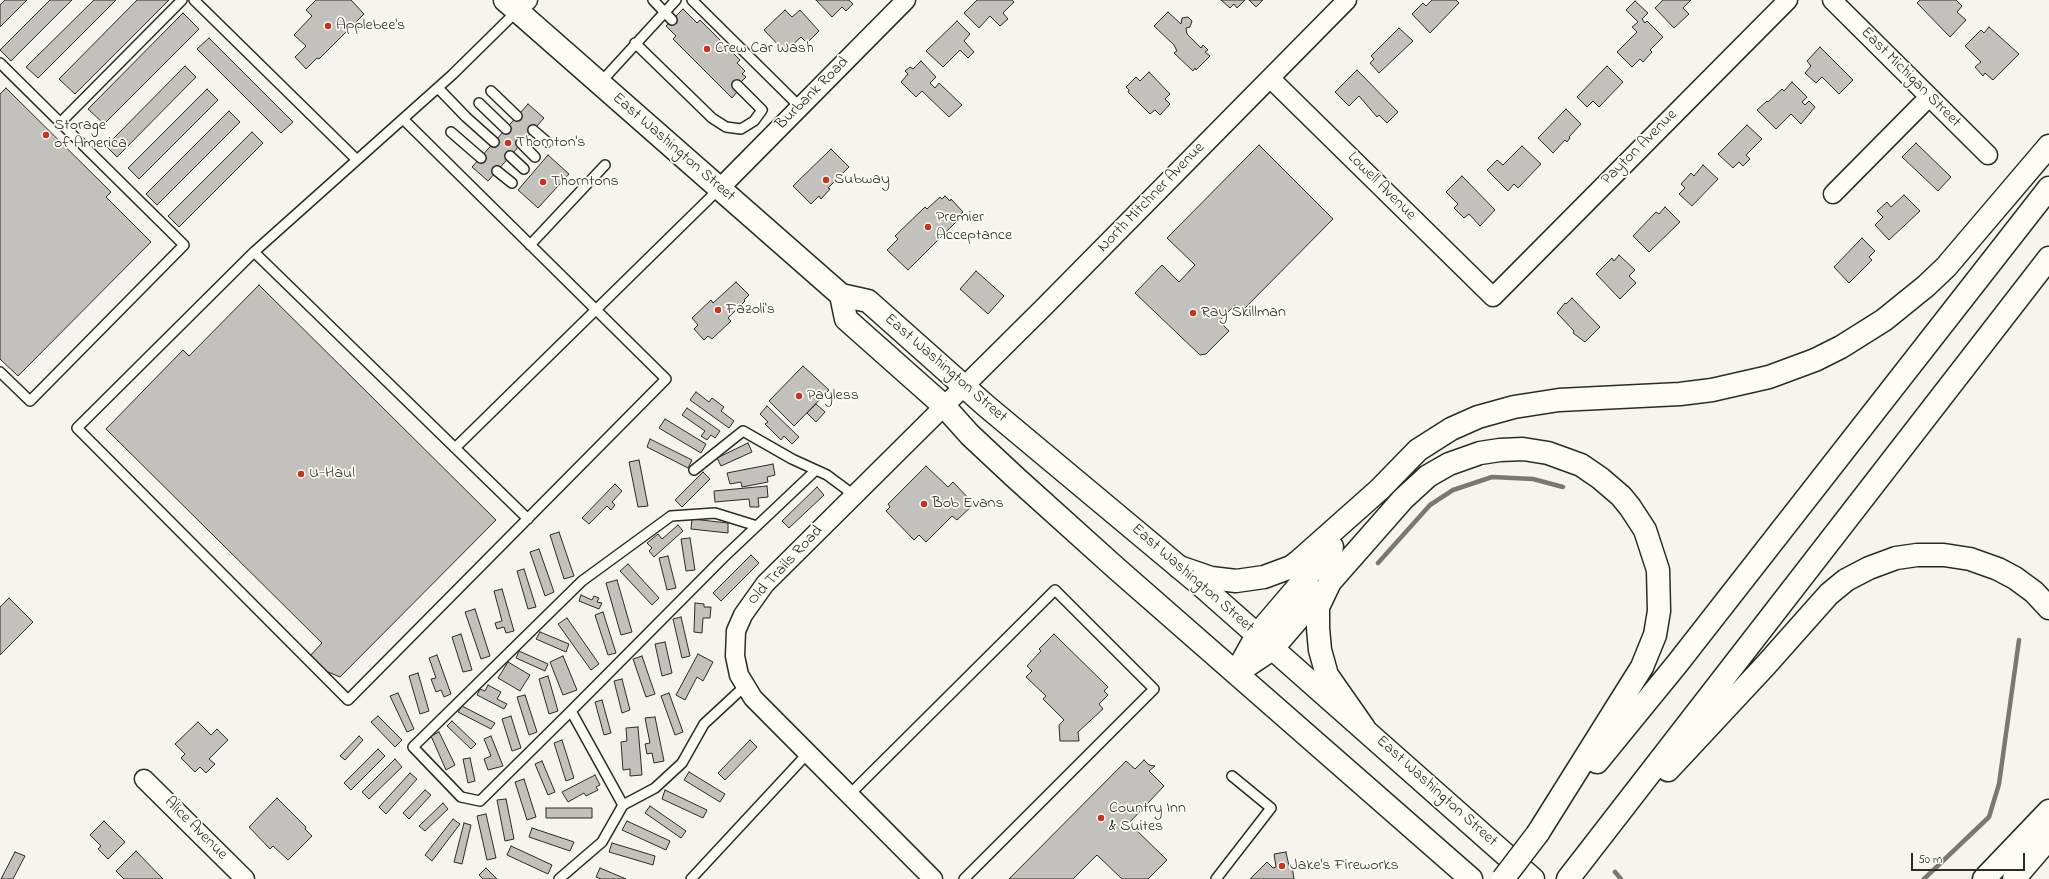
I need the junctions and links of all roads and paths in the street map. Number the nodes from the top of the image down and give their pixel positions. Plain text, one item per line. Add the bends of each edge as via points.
1 (182, 0) edge
2 (652, 0) edge
3 (676, 0) edge
4 (692, 0) edge
5 (906, 0) edge
6 (1347, 0) edge
7 (1788, 0) edge
8 (1832, 0) edge
9 (201, 2) edge
10 (517, 3) edge
11 (664, 12) junction
12 (672, 20) dead end
13 (635, 43) junction
14 (0, 63) edge
15 (1270, 78) junction
16 (600, 83) junction
17 (738, 85) dead end
18 (438, 88) junction
19 (492, 91) dead end
20 (1929, 97) junction
21 (479, 103) dead end
22 (800, 107) junction
23 (518, 116) dead end
24 (403, 119) junction
25 (60, 123) junction
26 (506, 129) dead end
27 (533, 130) dead end
28 (451, 132) dead end
29 (494, 142) dead end
30 (547, 142) dead end
31 (522, 143) dead end
32 (2049, 146) edge
33 (1988, 155) dead end
34 (510, 156) dead end
35 (535, 157) dead end
36 (480, 158) dead end
37 (356, 159) junction
38 (605, 165) dead end
39 (524, 169) dead end
40 (497, 171) dead end
41 (512, 184) dead end
42 (720, 188) junction
43 (2049, 188) edge
44 (1833, 194) dead end
45 (530, 245) junction
46 (254, 252) junction
47 (2049, 258) edge
48 (841, 295) junction
49 (1493, 297) joint
50 (595, 309) junction
51 (0, 372) edge
52 (954, 396) junction
53 (455, 448) junction
54 (694, 470) dead end
55 (816, 470) junction
56 (1380, 489) junction
57 (854, 496) junction
58 (528, 518) junction
59 (757, 526) junction
60 (1179, 567) junction
61 (1330, 582) junction
62 (2049, 608) edge
63 (1264, 642) junction
64 (1236, 673) junction
65 (746, 685) junction
66 (571, 711) junction
67 (1364, 728) junction
68 (808, 754) junction
69 (1232, 776) dead end
70 (144, 779) dead end
71 (849, 795) junction
72 (622, 805) junction
73 (2049, 811) edge
74 (1538, 833) junction
75 (2049, 838) edge
76 (1573, 873) edge
77 (245, 879) edge
78 (559, 879) edge
79 (691, 879) edge
80 (933, 879) edge
81 (964, 879) edge
82 (1216, 879) edge
83 (1471, 879) edge
84 (1503, 879) edge
85 (1533, 879) edge
86 (1984, 879) edge
87 (2014, 879) edge

1 - 25 lane
2 - 11 lane
3 - 11 lane
4 - 22 lane
5 - 22 street, Burbank Road
6 - 15 street, North Mitchner Avenue
7 - 49 street, Payton Avenue
8 - 20 street, East Michigan Street
9 - 37 lane
10 - 16 main road, East Washington Street
10 - 18 lane
11 - 12 lane
11 - 13 lane
13 - 16 lane
13 - 17 lane via 712,118 726,127 741,129 754,121 762,110
14 - 25 lane
15 - 49 street, Lowell Avenue
15 - 52 street, North Mitchner Avenue
16 - 42 main road, East Washington Street
18 - 24 lane
18 - 29 lane
19 - 23 lane
20 - 33 street, East Michigan Street
20 - 44 street
21 - 26 lane
22 - 42 street, Burbank Road
24 - 37 lane
24 - 45 lane
25 - 51 lane via 184,245 30,402
27 - 30 lane
28 - 36 lane
31 - 35 lane
32 - 56 main road via 1946,267 1926,286 1884,320 1828,354 1803,366 1769,377 1712,390 1559,400 1497,411 1464,422 1418,450
34 - 39 lane
37 - 46 lane
38 - 45 lane
40 - 41 lane
42 - 48 main road, East Washington Street
42 - 50 lane
43 - 74 main road via 1677,664
45 - 50 lane
46 - 53 lane
46 - 58 lane via 77,428 348,700
47 - 76 main road
48 - 52 main road, East Washington Street via 868,301
48 - 52 main road, East Washington Street via 846,319
50 - 53 lane
50 - 58 lane via 666,379
52 - 57 street, Old Trails Road
52 - 60 main road, East Washington Street
52 - 64 main road, East Washington Street via 970,434 1046,506
53 - 58 lane
54 - 55 lane via 743,430
55 - 57 lane via 827,475
55 - 59 lane
56 - 60 main road via 1299,561 1276,573 1236,581 1211,578
56 - 63 main road
57 - 65 street, Old Trails Road via 765,584 742,615 736,631 734,649 739,675
59 - 66 lane
59 - 66 lane via 715,513 671,516 582,581 413,747 461,797 480,800
60 - 63 main road, East Washington Street
61 - 63 main road
61 - 67 main road via 1318,607 1320,650 1327,675
61 - 74 main road via 1420,482 1448,464 1480,453 1523,449 1570,460 1600,478 1630,506 1645,530 1658,570 1659,611 1655,635 1636,678
62 - 76 main road via 2034,592 2015,578 1988,565 1960,557 1906,556 1886,561 1854,576 1821,602
63 - 64 main road
63 - 67 main road, East Washington Street
64 - 83 main road, East Washington Street
65 - 68 street, Old Trails Road via 753,698
65 - 72 lane via 704,724 682,763 655,788
66 - 72 lane
67 - 85 main road, East Washington Street
68 - 71 street, Old Trails Road
68 - 79 lane
69 - 82 lane via 1271,808
70 - 77 street, Alice Avenue
71 - 80 street, Old Trails Road
71 - 81 lane via 1054,590 1154,689
72 - 78 lane via 602,842
73 - 86 main road
74 - 84 main road, bridge
75 - 87 main road

